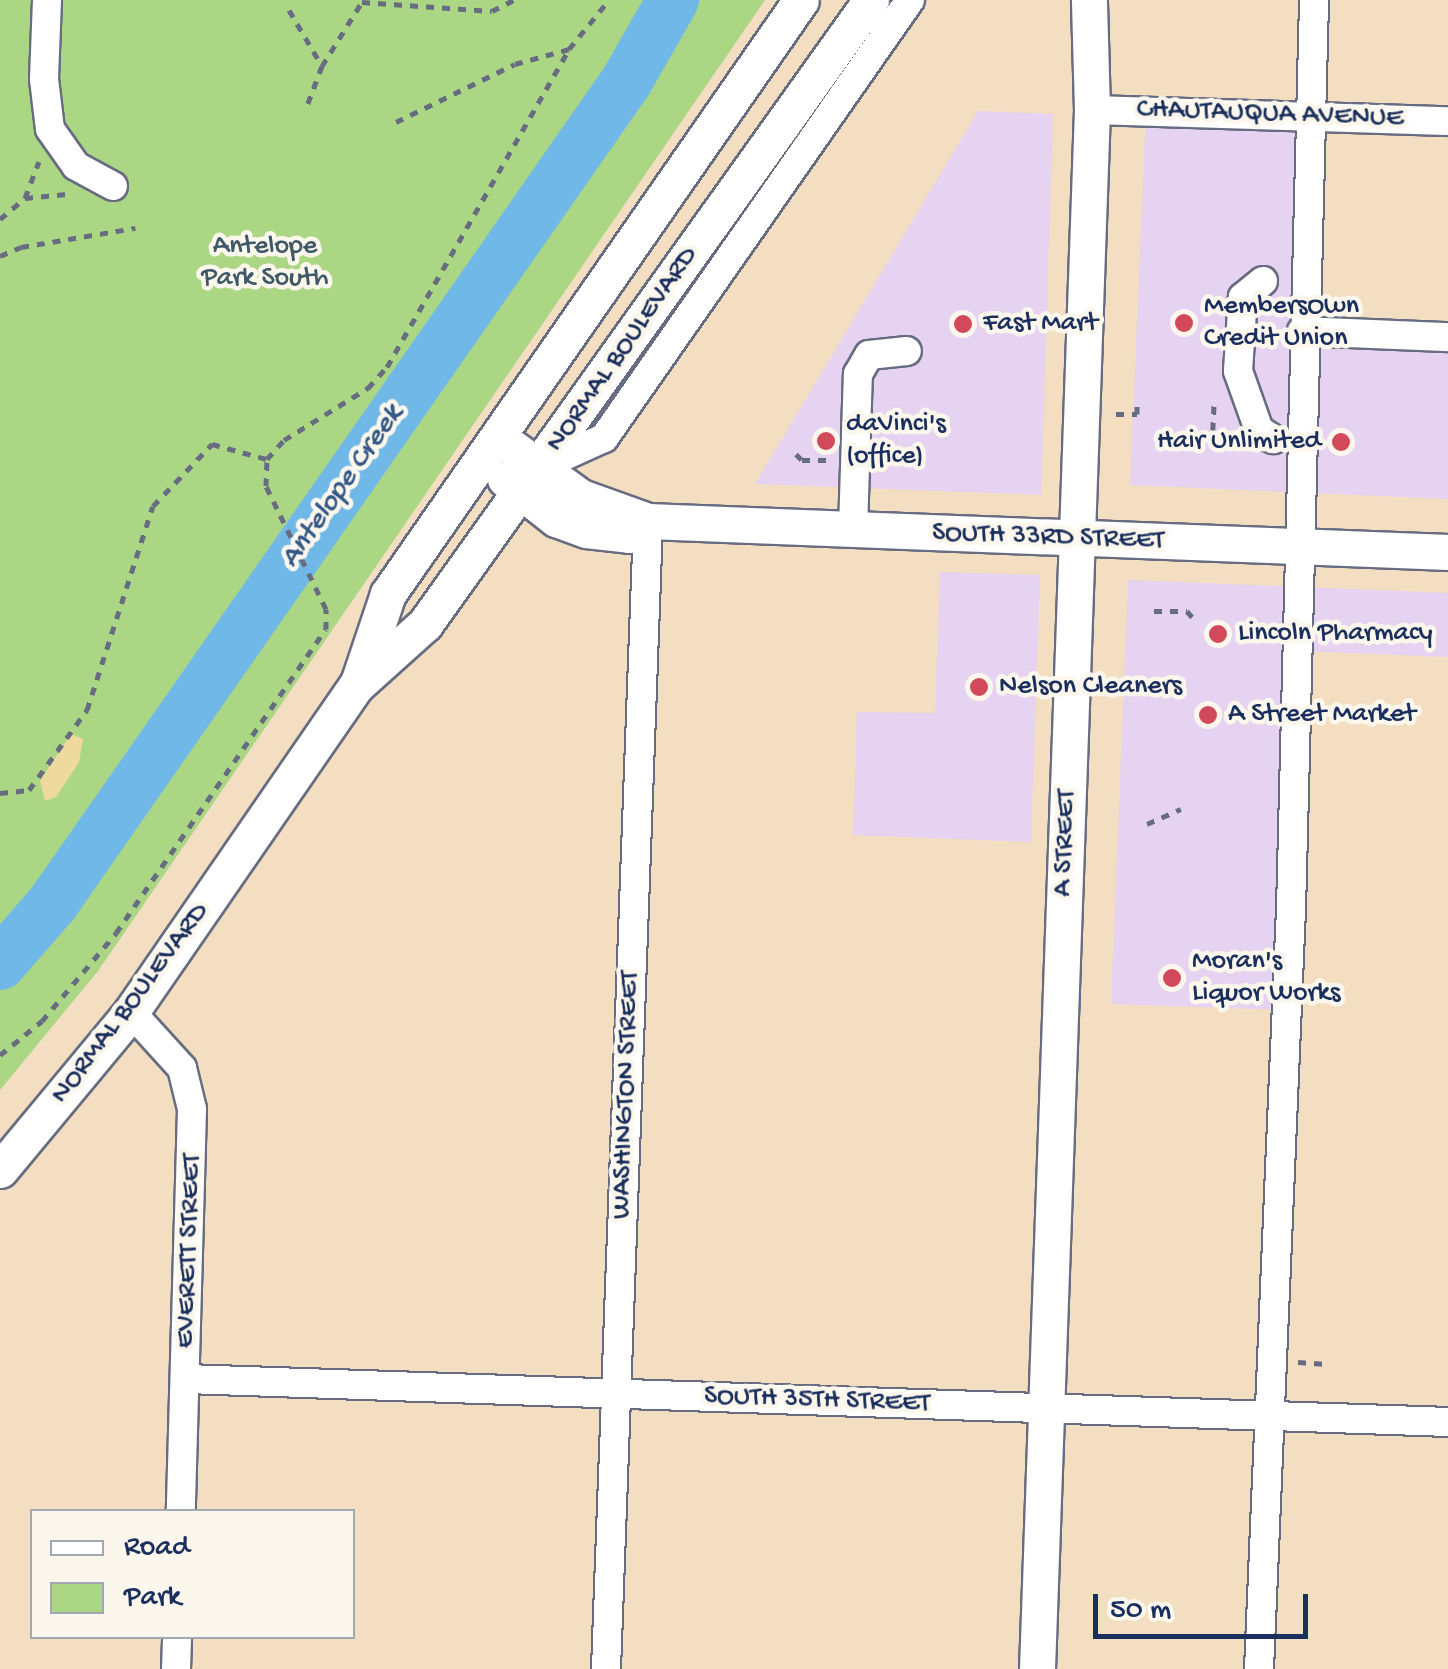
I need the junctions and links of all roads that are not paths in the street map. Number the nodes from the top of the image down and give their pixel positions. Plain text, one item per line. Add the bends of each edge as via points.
1 (47, 0) edge
2 (792, 0) edge
3 (801, 0) edge
4 (871, 0) edge
5 (910, 0) edge
6 (1314, 0) edge
7 (1095, 6) edge
8 (761, 59) junction
9 (1092, 110) junction
10 (1309, 116) junction
11 (1448, 121) edge
12 (113, 186) dead end
13 (1262, 281) dead end
14 (1302, 331) junction
15 (1448, 337) edge
16 (908, 350) dead end
17 (1275, 443) dead end
18 (490, 449) junction
19 (531, 480) junction
20 (648, 522) junction
21 (853, 530) junction
22 (1077, 538) junction
23 (1300, 548) junction
24 (1448, 552) edge
25 (357, 685) junction
26 (131, 1012) junction
27 (0, 1170) edge
28 (186, 1379) junction
29 (616, 1394) junction
30 (1046, 1408) junction
31 (1267, 1416) junction
32 (1448, 1422) edge
33 (181, 1509) edge
34 (177, 1639) edge
35 (176, 1669) edge
36 (606, 1669) edge
37 (1037, 1669) edge
38 (1260, 1669) edge

1 - 12 street via 50,129 76,166
2 - 8 main road
3 - 8 main road, NORMAL BOULEVARD
4 - 19 main road, NORMAL BOULEVARD
5 - 19 street via 604,438
6 - 10 street
7 - 9 main road, A STREET
8 - 18 main road, NORMAL BOULEVARD
9 - 10 street, CHAUTAUQUA AVENUE
9 - 22 main road, A STREET
10 - 11 street, CHAUTAUQUA AVENUE
10 - 14 street
13 - 17 street via 1253,300 1252,370
14 - 15 street
14 - 23 street
16 - 21 street via 869,355 858,374
18 - 19 main road, SOUTH 33RD STREET
18 - 25 main road, NORMAL BOULEVARD via 388,594
19 - 20 main road, SOUTH 33RD STREET via 556,519 598,534 629,535
19 - 25 main road, NORMAL BOULEVARD via 425,624
20 - 21 main road, SOUTH 33RD STREET
20 - 29 street, WASHINGTON STREET
21 - 22 main road, SOUTH 33RD STREET
22 - 23 main road, SOUTH 33RD STREET
22 - 30 main road, A STREET
23 - 24 main road, SOUTH 33RD STREET
23 - 31 street via 1292,910
25 - 26 main road, NORMAL BOULEVARD
26 - 27 main road, NORMAL BOULEVARD
26 - 28 street, EVERETT STREET via 182,1068 192,1109
28 - 29 street, SOUTH 35TH STREET
28 - 33 street, EVERETT STREET
29 - 30 street, SOUTH 35TH STREET
29 - 36 street, WASHINGTON STREET
30 - 31 street, SOUTH 35TH STREET
30 - 37 main road, A STREET
31 - 32 street, SOUTH 35TH STREET
31 - 38 street
34 - 35 street

